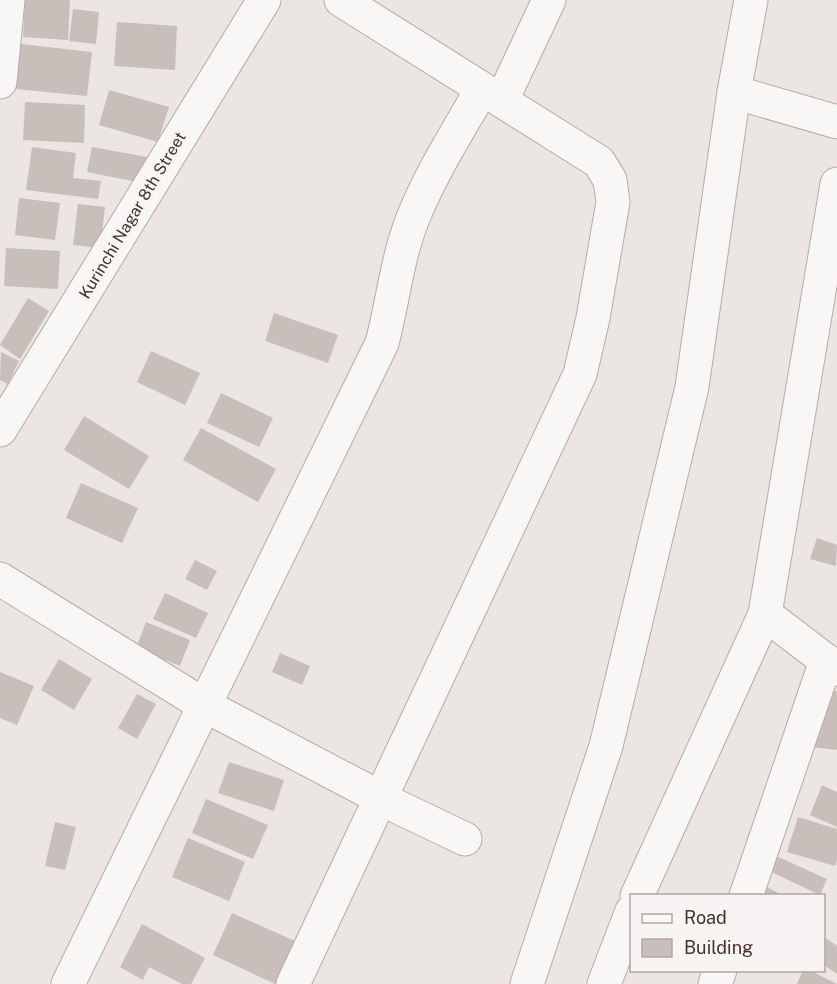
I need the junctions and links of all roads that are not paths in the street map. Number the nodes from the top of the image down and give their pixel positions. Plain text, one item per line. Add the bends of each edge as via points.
1 (8, 0) edge
2 (264, 0) edge
3 (341, 0) edge
4 (549, 0) edge
5 (751, 0) edge
6 (0, 82) edge
7 (734, 92) junction
8 (492, 94) junction
9 (837, 122) edge
10 (837, 184) edge
11 (0, 430) edge
12 (0, 579) edge
13 (765, 614) junction
14 (831, 665) edge
15 (204, 705) junction
16 (381, 799) junction
17 (465, 839) dead end
18 (639, 894) edge
19 (747, 894) edge
20 (630, 916) edge
21 (68, 984) edge
22 (293, 984) edge
23 (526, 984) edge
24 (604, 984) edge

1 - 6 street
2 - 11 street, Kurinchi Nagar 8th Street
3 - 8 street
4 - 8 street
5 - 7 street
7 - 9 street
7 - 23 street via 692,387 606,746
8 - 15 street via 428,184 412,220 382,343
8 - 16 street via 598,162 610,180 613,202 596,307 580,374
10 - 13 street
12 - 15 street
13 - 14 street
13 - 18 street
14 - 19 street
15 - 16 street
15 - 21 street
16 - 17 street
16 - 22 street
20 - 24 street

